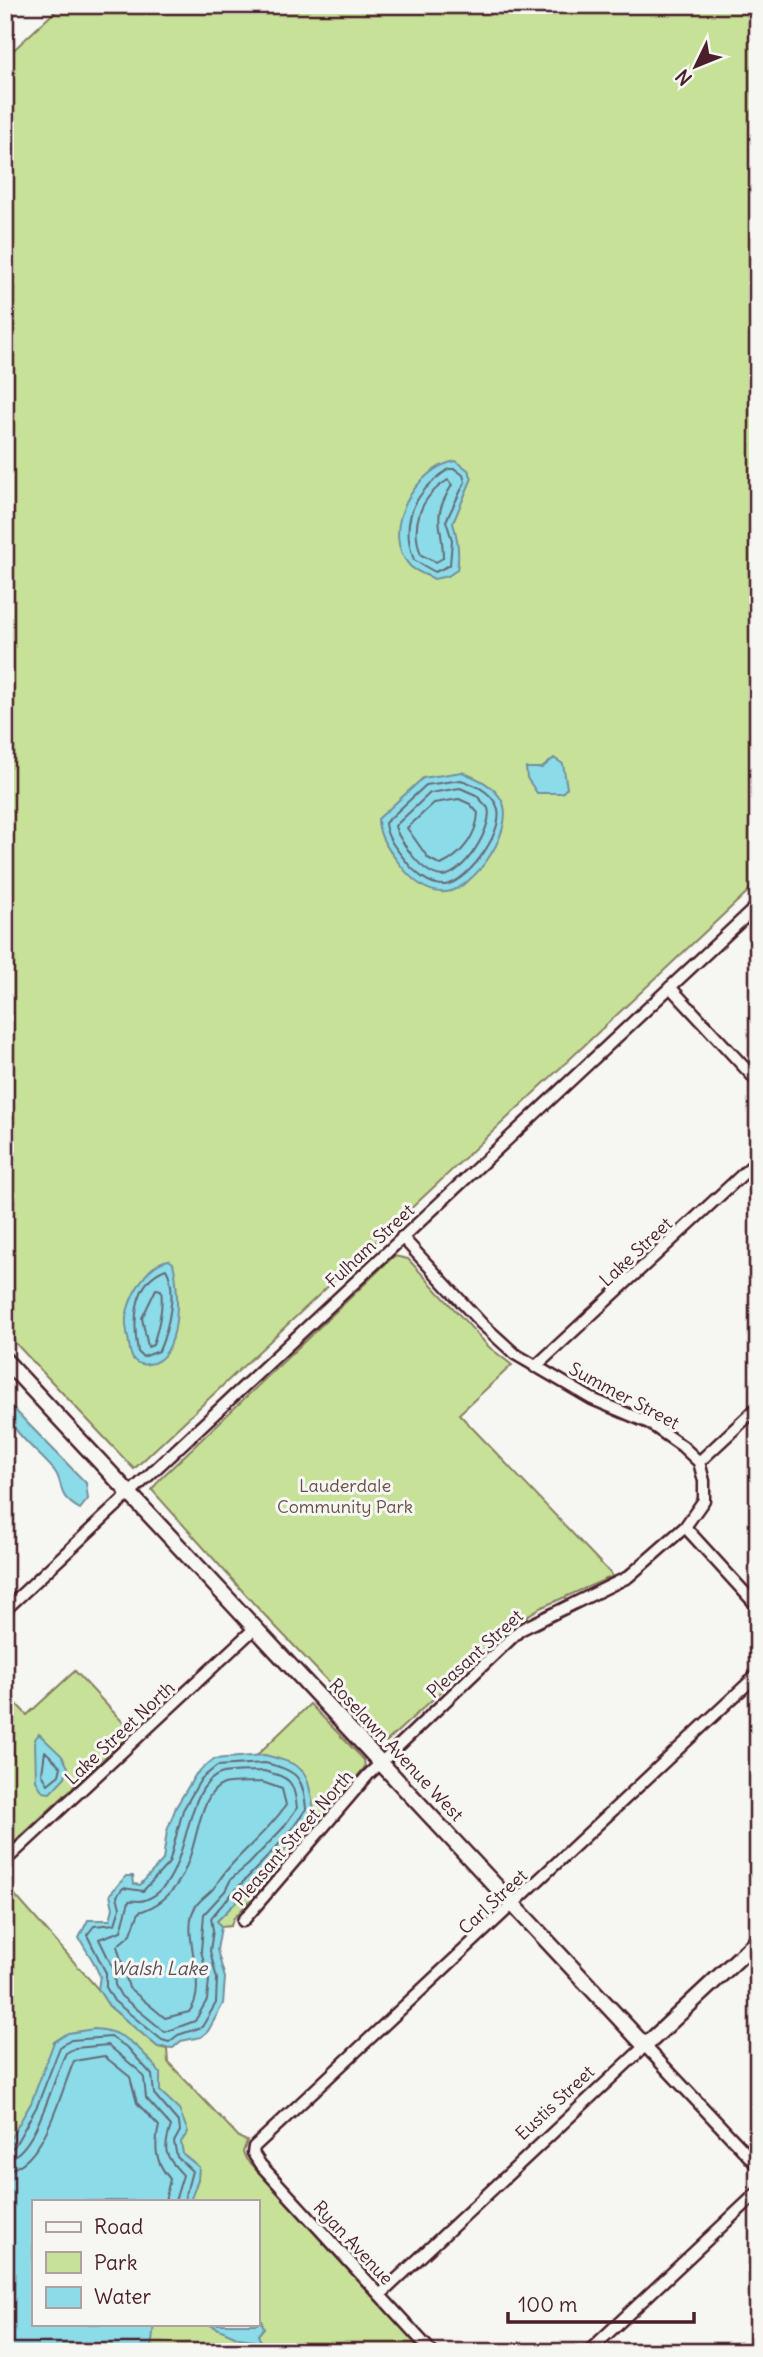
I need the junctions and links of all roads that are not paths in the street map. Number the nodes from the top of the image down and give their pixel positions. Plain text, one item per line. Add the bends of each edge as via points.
1 (758, 905) edge
2 (670, 987) junction
3 (758, 1083) edge
4 (758, 1160) edge
5 (402, 1237) junction
6 (5, 1360) edge
7 (535, 1367) junction
8 (758, 1407) edge
9 (699, 1462) junction
10 (130, 1493) junction
11 (685, 1527) junction
12 (758, 1607) edge
13 (5, 1610) edge
14 (255, 1628) junction
15 (758, 1674) edge
16 (381, 1763) junction
17 (368, 1775) joint
18 (5, 1861) edge
19 (513, 1905) junction
20 (243, 1921) dead end
21 (758, 1940) edge
22 (645, 2046) junction
23 (253, 2153) joint
24 (758, 2166) edge
25 (758, 2192) edge
26 (380, 2295) junction
27 (432, 2352) edge
28 (588, 2352) edge

1 - 2 street, Fulham Street
2 - 3 street
2 - 5 street, Fulham Street
4 - 7 street, Lake Street
5 - 7 street, Summer Street via 499,1340
5 - 10 street, Fulham Street
6 - 10 street, Roselawn Avenue West
7 - 9 street, Summer Street via 592,1399 649,1423
8 - 9 street
9 - 11 street via 704,1500
10 - 13 street, Fulham Street
10 - 14 street, Roselawn Avenue West
11 - 12 street
11 - 16 street, Pleasant Street via 628,1577 520,1630
14 - 16 street, Roselawn Avenue West
14 - 18 street, Lake Street North
15 - 19 street, Carl Street
16 - 17 street, Pleasant Street
16 - 19 street, Roselawn Avenue West
17 - 20 street, Pleasant Street North
19 - 22 street, Roselawn Avenue West
19 - 23 street, Carl Street via 256,2143
21 - 22 street, Eustis Street
22 - 24 street, Roselawn Avenue West
22 - 26 street, Eustis Street
23 - 26 street, Ryan Avenue
25 - 28 street
26 - 27 street, Ryan Avenue

